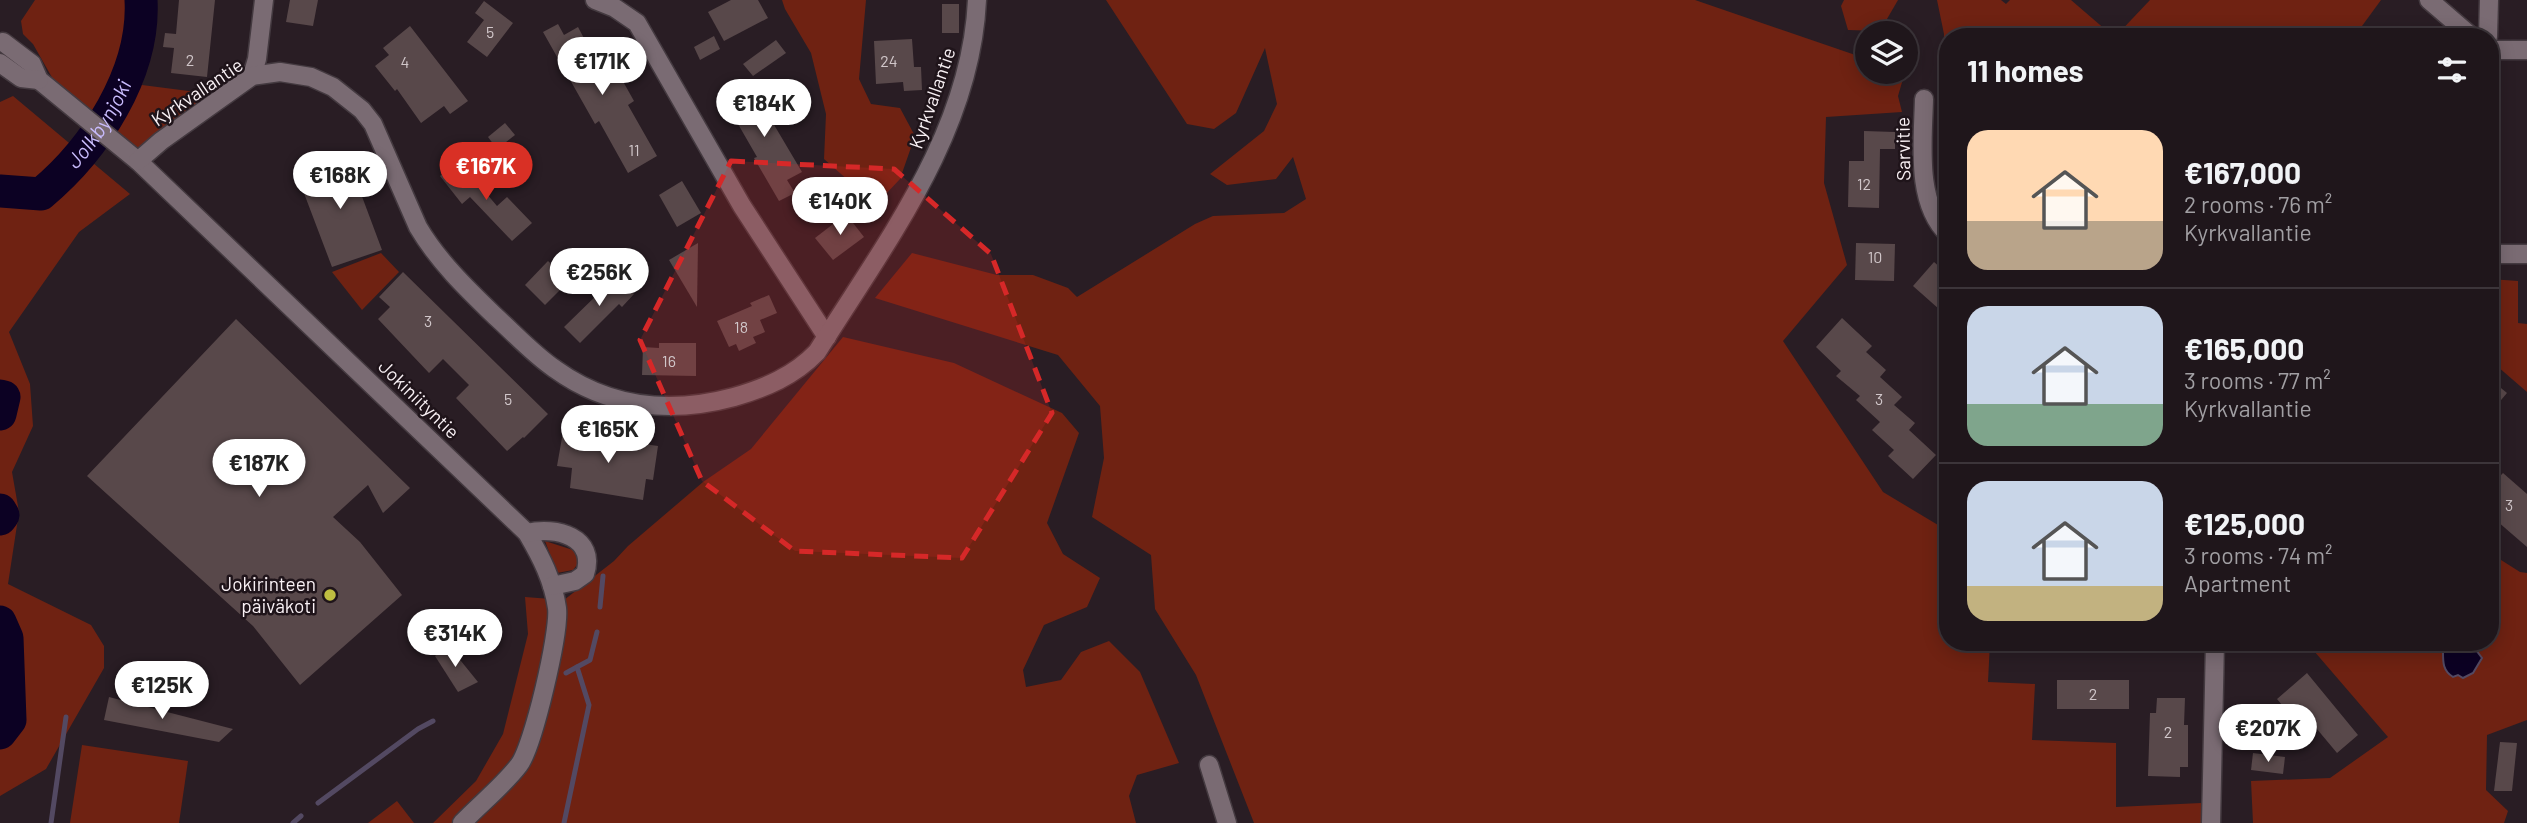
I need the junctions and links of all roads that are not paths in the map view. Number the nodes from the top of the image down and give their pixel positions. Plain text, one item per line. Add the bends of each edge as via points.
1 (264, 0) edge
2 (595, 0) edge
3 (977, 0) edge
4 (2429, 0) edge
5 (2489, 0) edge
6 (2462, 28) edge
7 (2488, 28) edge
8 (1, 40) edge
9 (2499, 50) edge
10 (2527, 50) edge
11 (0, 63) edge
12 (252, 76) junction
13 (39, 80) junction
14 (1924, 99) dead end
15 (138, 161) junction
16 (1939, 220) edge
17 (2499, 254) edge
18 (2527, 254) edge
19 (827, 337) junction
20 (527, 533) junction
21 (552, 586) junction
22 (2215, 651) edge
23 (1209, 765) dead end
24 (462, 823) edge
25 (1227, 823) edge
26 (2211, 823) edge

1 - 12 street
2 - 19 street via 637,23 742,206
3 - 19 street, Kyrkvallantie via 968,67 933,162
4 - 6 street
5 - 7 street
8 - 13 street, Jokiniityntie via 32,64
9 - 10 street
11 - 13 street, Jokiniityntie via 21,78
12 - 15 street, Kyrkvallantie
12 - 19 street, Kyrkvallantie via 280,72 311,77 333,87 362,110 426,241 526,345 555,369 596,392 641,405 713,402 787,376 806,363
13 - 15 street, Jokiniityntie
14 - 16 street, Sarvitie via 1924,183 1927,202
15 - 20 street, Jokiniityntie
17 - 18 street
20 - 21 street, Jokiniityntie
20 - 21 street via 548,531 583,544 588,555 584,574
21 - 24 street, Jokiniityntie via 558,621 554,647 521,764
22 - 26 street
23 - 25 street

